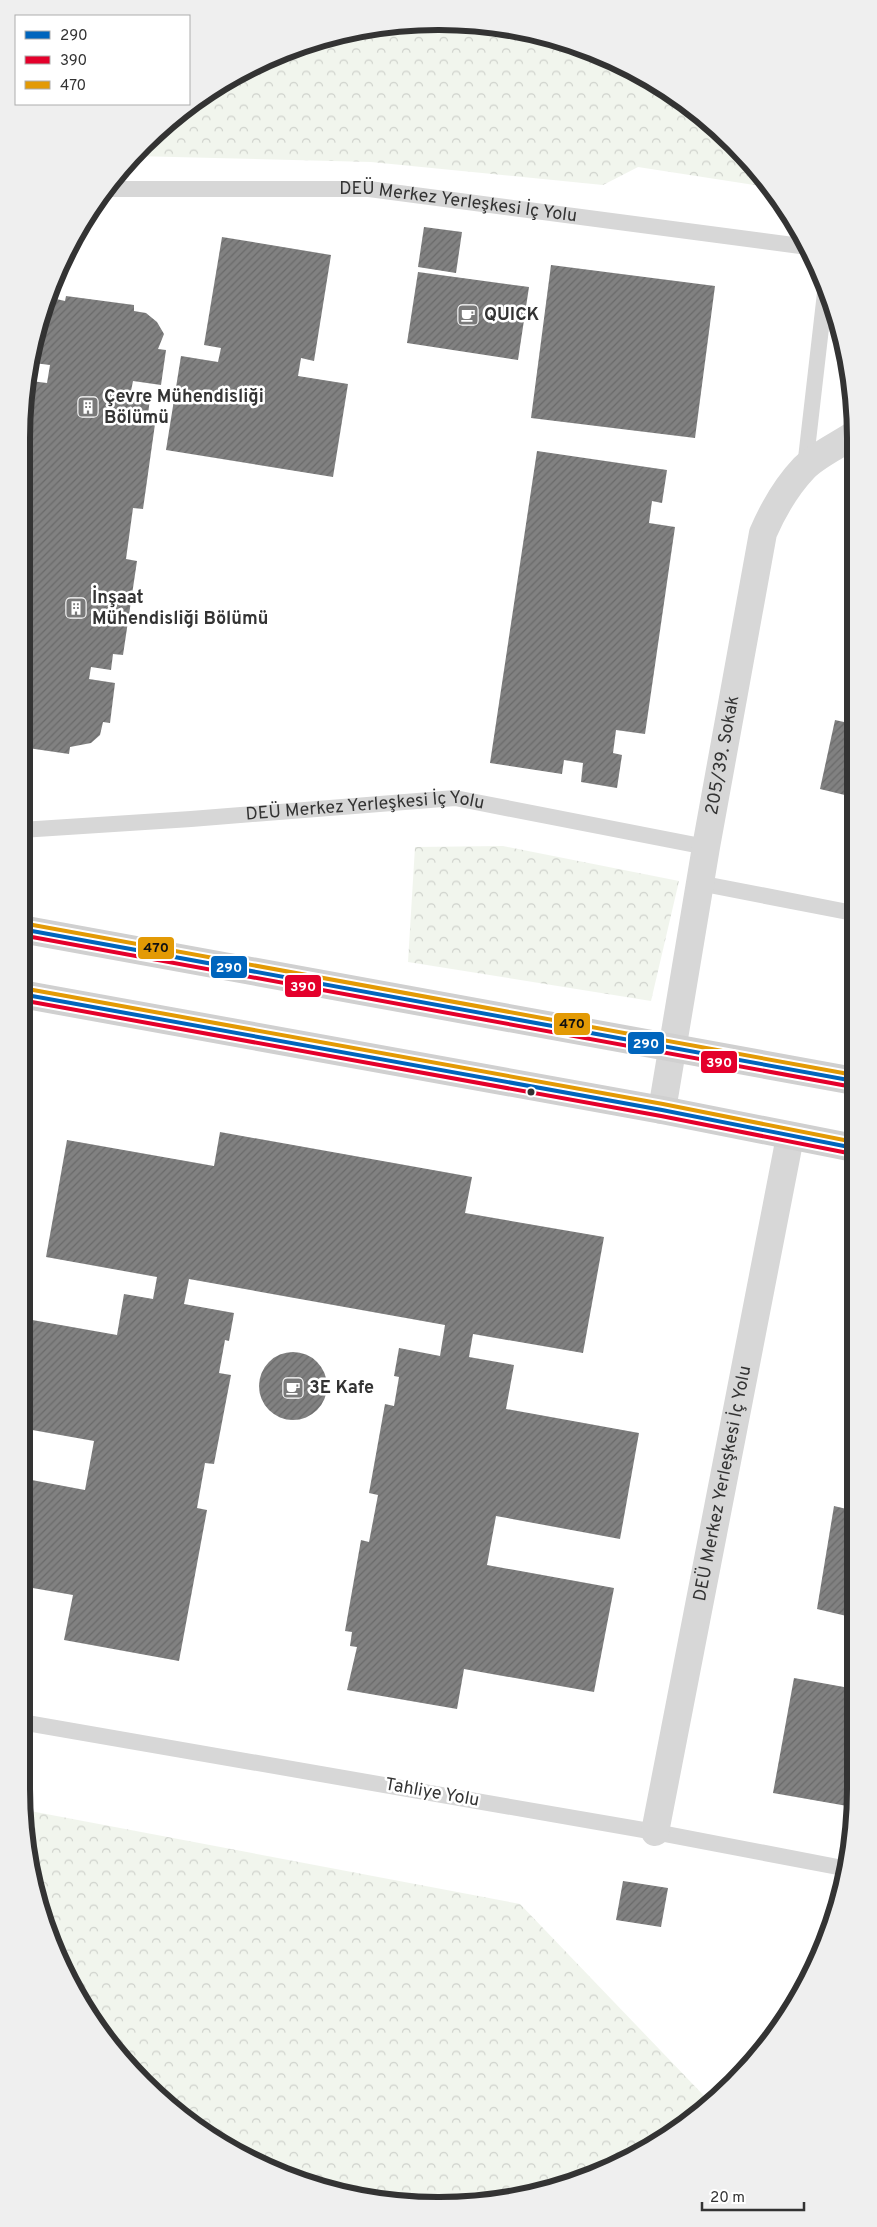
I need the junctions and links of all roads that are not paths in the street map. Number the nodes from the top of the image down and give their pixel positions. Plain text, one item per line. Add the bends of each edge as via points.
1 (115, 189) edge
2 (798, 246) edge
3 (824, 304) edge
4 (847, 439) edge
5 (805, 467) junction
6 (30, 829) edge
7 (706, 847) junction
8 (700, 883) junction
9 (847, 911) edge
10 (30, 931) edge
11 (30, 996) edge
12 (672, 1047) junction
13 (847, 1080) edge
14 (662, 1110) junction
15 (790, 1137) junction
16 (847, 1147) edge
17 (30, 1724) edge
18 (655, 1832) junction
19 (839, 1867) edge

1 - 2 lane, DEÜ Merkez Yerleşkesi İç Yolu via 369,189
3 - 5 lane
4 - 5 street, 205/39. Sokak
5 - 7 street, 205/39. Sokak via 788,488 763,533
6 - 7 lane, DEÜ Merkez Yerleşkesi İç Yolu via 455,798
7 - 8 street, 205/39. Sokak
8 - 9 lane
8 - 12 street, 205/39. Sokak
10 - 12 main road
11 - 14 main road
12 - 13 main road
12 - 14 street, 205/39. Sokak
14 - 15 main road
15 - 16 main road
15 - 18 street, DEÜ Merkez Yerleşkesi İç Yolu
17 - 18 lane, Tahliye Yolu
18 - 19 lane, Tahliye Yolu

